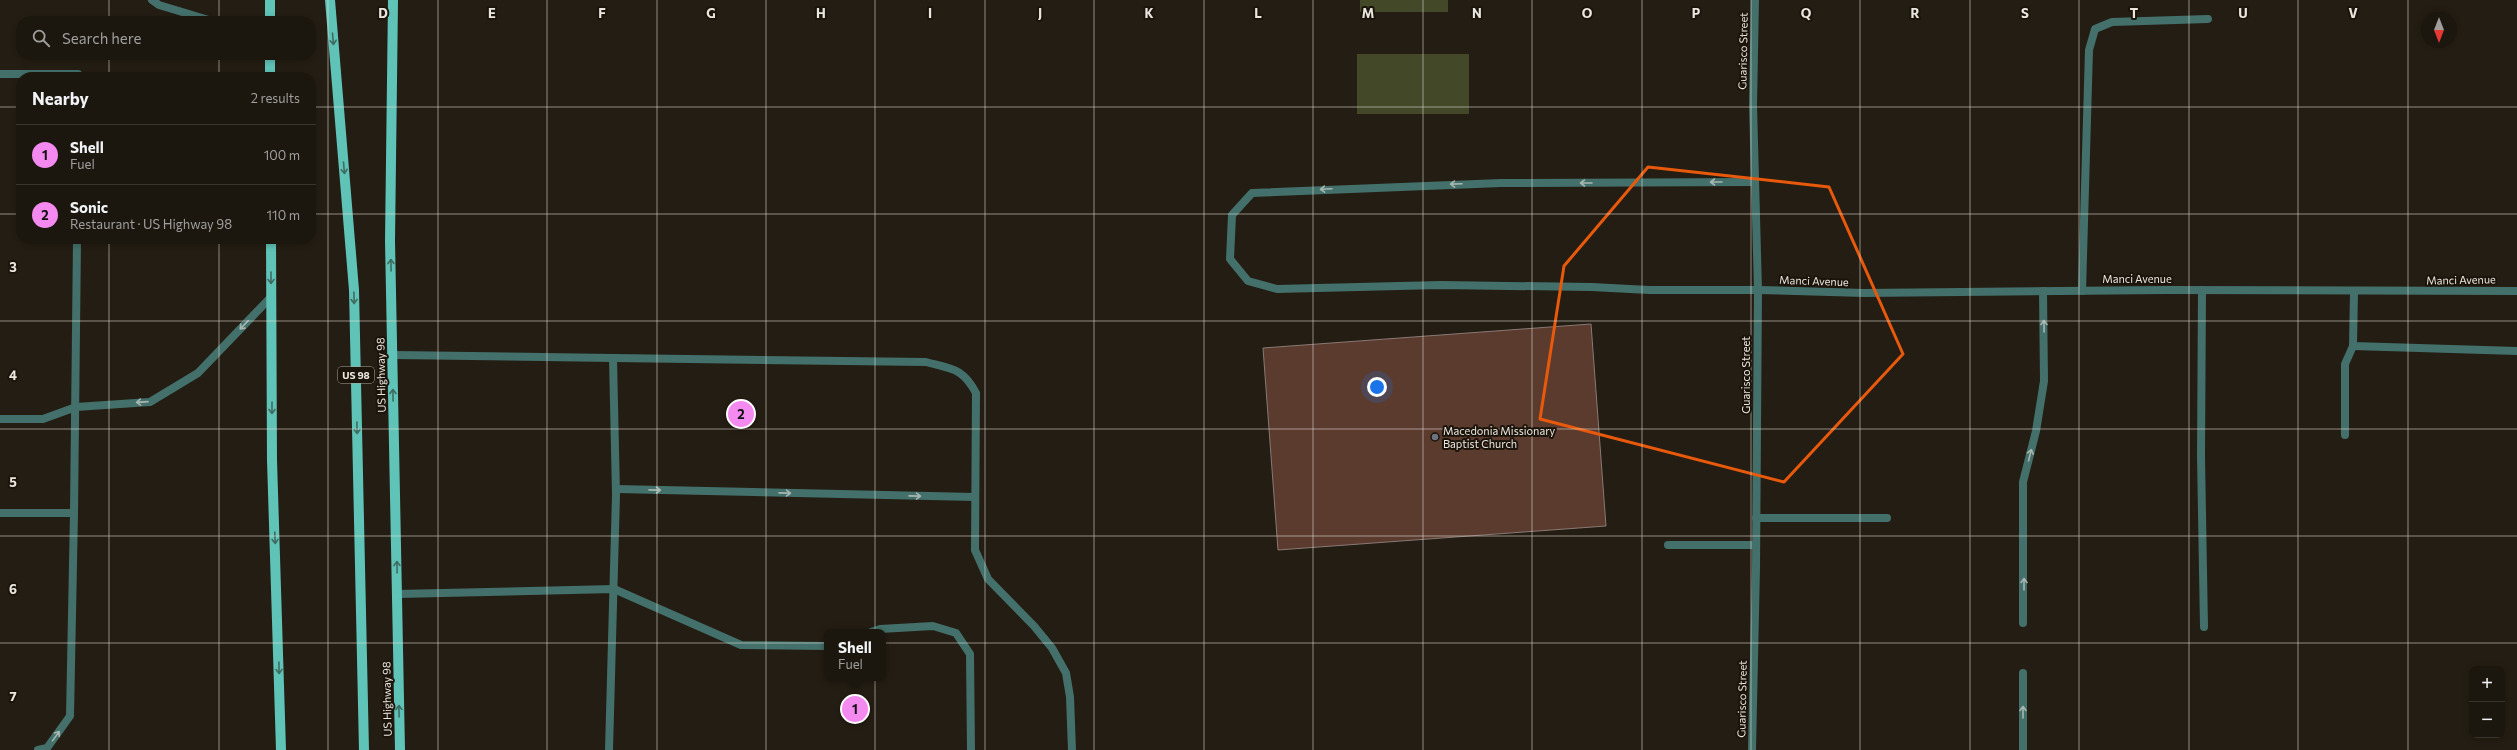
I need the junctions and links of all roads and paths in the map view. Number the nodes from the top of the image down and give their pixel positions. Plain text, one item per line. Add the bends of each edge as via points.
1 (152, 0) edge
2 (270, 0) edge
3 (330, 0) edge
4 (393, 0) edge
5 (1755, 0) edge
6 (195, 16) edge
7 (270, 16) edge
8 (2208, 19) dead end
9 (270, 60) edge
10 (270, 72) edge
11 (0, 74) edge
12 (16, 74) edge
13 (1755, 182) junction
14 (77, 244) edge
15 (271, 244) edge
16 (1758, 290) junction
17 (2202, 290) junction
18 (2043, 291) junction
19 (2082, 291) junction
20 (2354, 291) junction
21 (2517, 291) edge
22 (271, 297) junction
23 (2353, 346) junction
24 (2517, 351) edge
25 (393, 355) junction
26 (613, 358) junction
27 (76, 407) junction
28 (0, 419) edge
29 (2345, 435) dead end
30 (616, 489) junction
31 (974, 497) junction
32 (0, 513) edge
33 (74, 513) junction
34 (1756, 518) junction
35 (1887, 518) dead end
36 (1668, 545) dead end
37 (1756, 545) junction
38 (614, 589) junction
39 (398, 594) junction
40 (2023, 623) dead end
41 (2204, 627) dead end
42 (880, 629) edge
43 (824, 646) edge
44 (2023, 673) dead end
45 (38, 750) edge
46 (281, 750) edge
47 (364, 750) edge
48 (400, 750) edge
49 (610, 750) edge
50 (971, 750) edge
51 (1072, 750) edge
52 (1752, 750) edge
53 (2023, 750) edge

1 - 6 street via 159,5
2 - 7 main road
3 -> 47 main road, US 98 via 354,290
25 -> 4 main road, US Highway 98 via 390,241
5 - 13 street, Guarisco Street
8 - 19 street via 2112,22 2095,29 2089,50
9 - 10 main road
11 - 12 street
13 - 16 street, Guarisco Street
13 -> 16 street, Manci Avenue via 1501,183 1252,193 1232,215 1230,259 1248,281 1276,289 1440,284 1592,286 1649,290
14 - 27 street
15 -> 22 main road
16 - 18 street, Manci Avenue via 1864,293
16 - 34 street, Guarisco Street
17 - 19 street, Manci Avenue
17 - 20 street, Manci Avenue
17 - 41 street
18 - 19 street, Manci Avenue
40 -> 18 street via 2023,482 2036,431 2044,380
20 - 21 street, Manci Avenue
20 - 23 street
22 -> 27 street via 198,373 150,402
22 -> 46 main road via 272,460
23 - 24 street
23 - 29 street via 2345,364
25 - 26 street
39 -> 25 main road, US Highway 98
26 - 30 street
26 - 31 street via 926,362 953,369 968,376 976,393
27 - 28 street via 43,420
27 - 33 street
30 -> 31 street
30 - 38 street
31 - 51 street via 975,550 988,579 1034,626 1052,648 1066,673 1070,697
32 - 33 street
45 -> 33 street via 47,748 70,716
34 - 35 street
34 - 37 street, Guarisco Street
36 - 37 street
37 - 52 street, Guarisco Street
38 - 39 street
38 - 43 street via 741,645
38 - 49 street
48 -> 39 main road, US Highway 98
42 - 50 street via 933,626 956,633 970,654
53 -> 44 street

